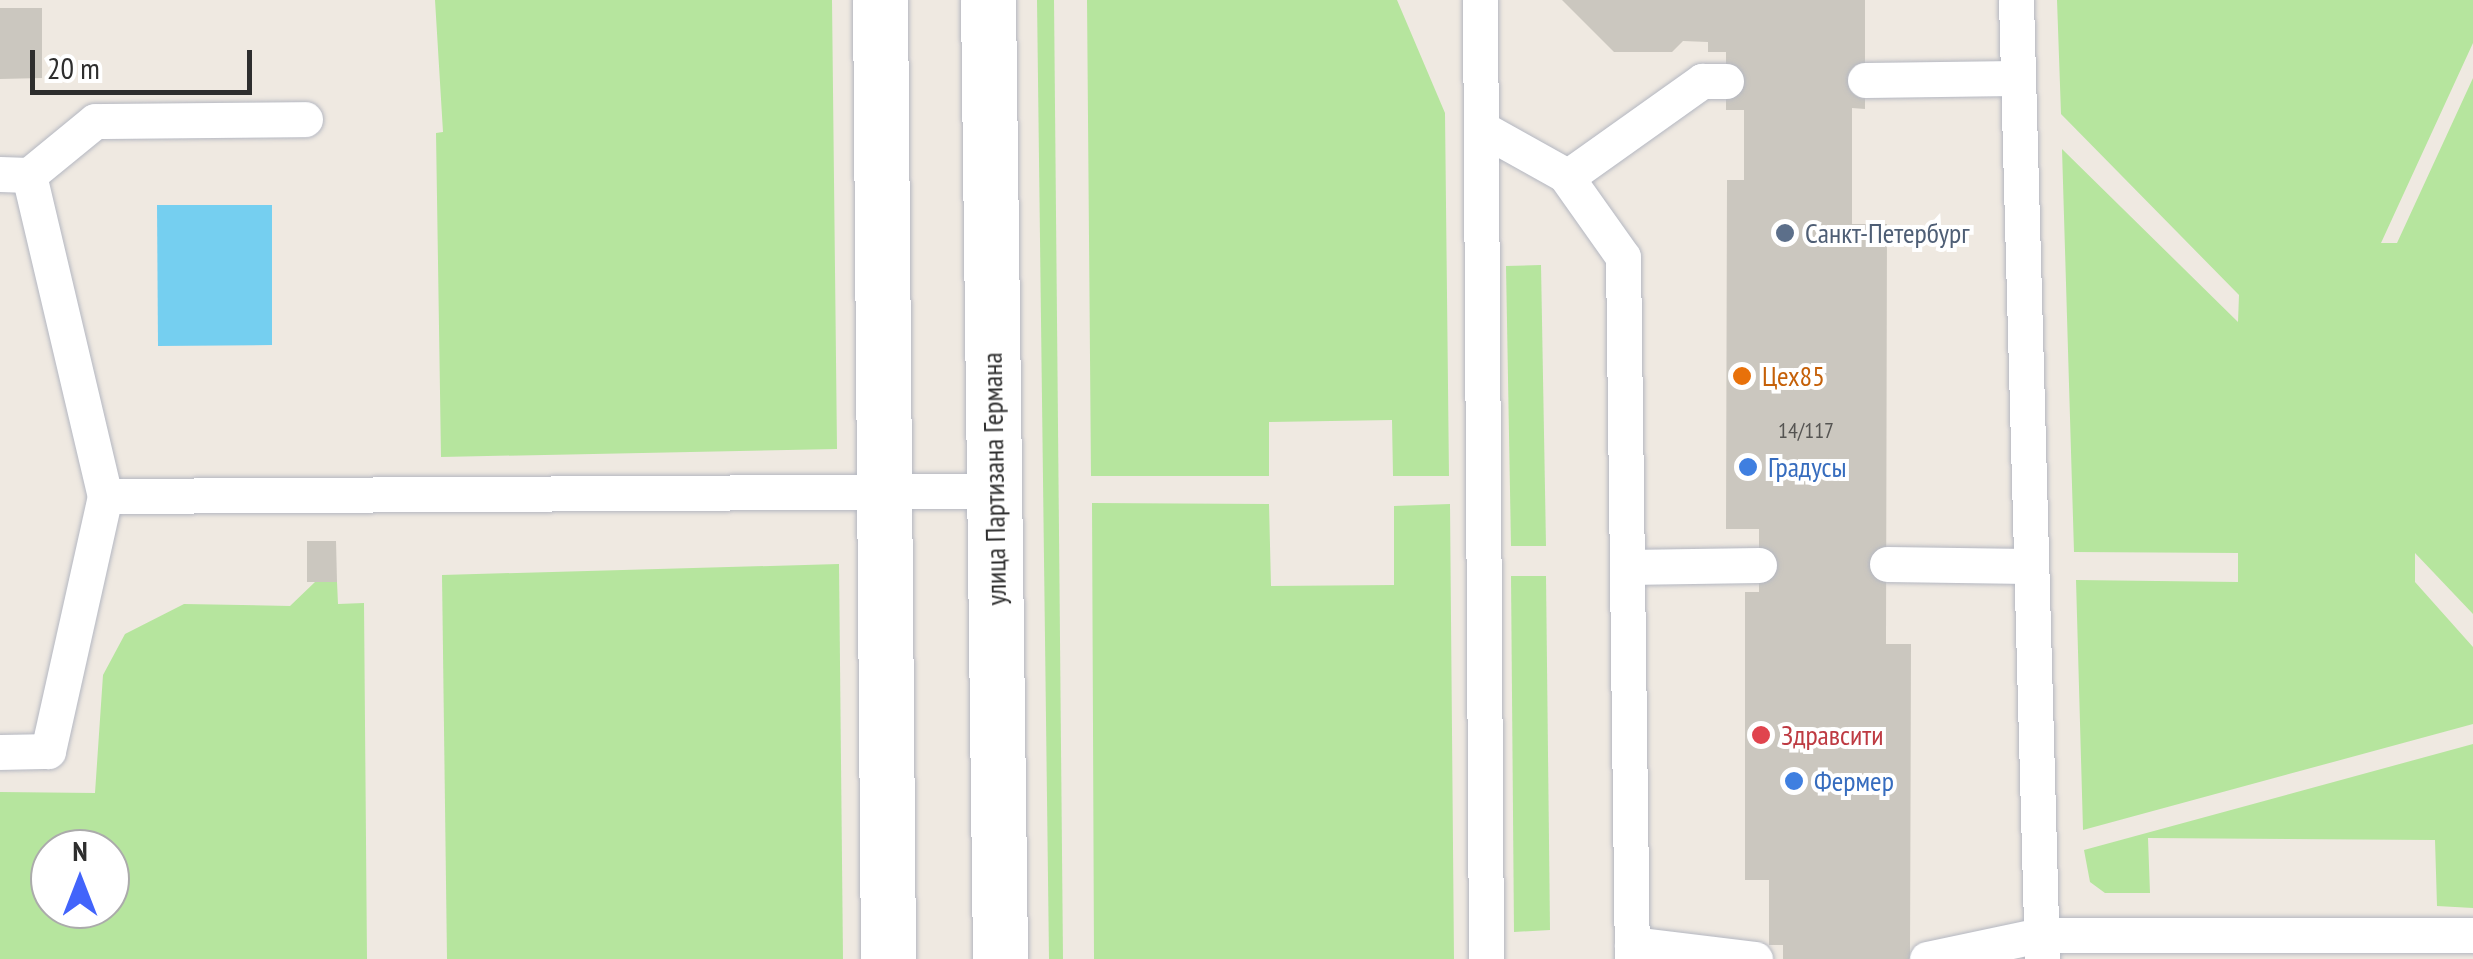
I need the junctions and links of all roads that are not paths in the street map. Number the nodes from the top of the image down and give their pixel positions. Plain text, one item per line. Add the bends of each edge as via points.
1 (880, 0) edge
2 (988, 0) edge
3 (1480, 0) edge
4 (2016, 0) edge
5 (2016, 78) junction
6 (1865, 80) dead end
7 (1726, 81) dead end
8 (305, 119) dead end
9 (1481, 128) junction
10 (15, 174) edge
11 (1567, 177) junction
12 (994, 491) junction
13 (882, 492) junction
14 (104, 496) junction
15 (1886, 564) dead end
16 (1758, 565) dead end
17 (2028, 566) junction
18 (1627, 567) junction
19 (0, 752) edge
20 (2473, 935) edge
21 (2041, 947) edge
22 (1632, 952) edge
23 (888, 959) edge
24 (1000, 959) edge
25 (1486, 959) edge
26 (1755, 959) edge
27 (1926, 959) edge

1 - 13 main road
2 - 12 main road, улица Партизана Германа
3 - 9 lane
4 - 5 lane
5 - 6 lane
5 - 17 lane
7 - 11 lane via 1702,81
8 - 10 lane via 95,122
9 - 11 lane
9 - 25 lane
10 - 14 lane
11 - 18 lane via 1623,257
12 - 13 lane
12 - 24 main road, улица Партизана Германа
13 - 14 lane
13 - 23 main road
14 - 19 lane via 48,751
15 - 17 lane
16 - 18 lane
17 - 21 lane
18 - 22 lane
20 - 21 lane
21 - 27 lane
22 - 26 lane

